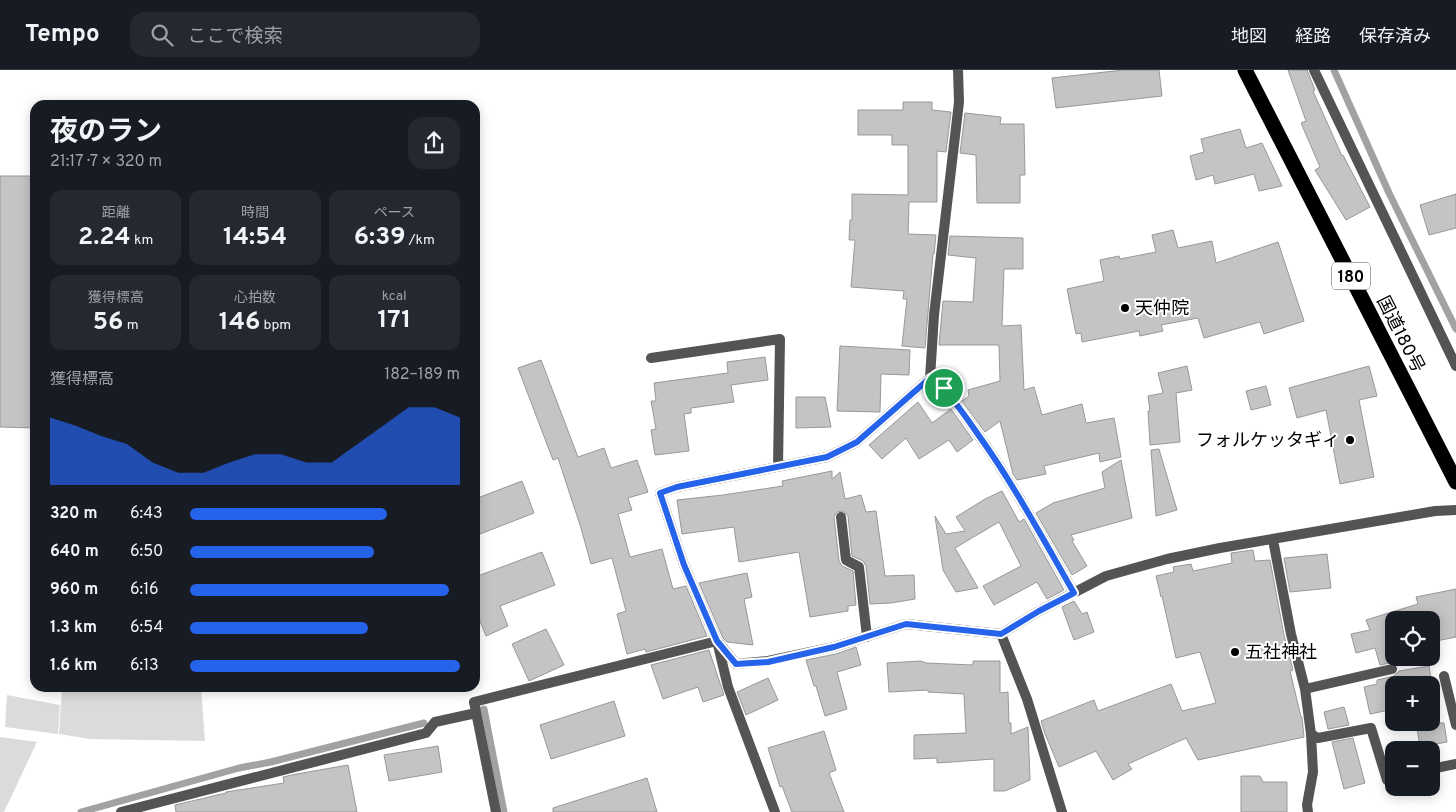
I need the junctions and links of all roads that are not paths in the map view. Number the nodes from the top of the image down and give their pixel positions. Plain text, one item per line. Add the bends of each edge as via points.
1 (958, 70) edge
2 (1245, 70) edge
3 (1314, 70) edge
4 (651, 358) dead end
5 (1456, 366) edge
6 (930, 378) junction
7 (778, 467) junction
8 (1456, 482) edge
9 (1456, 510) edge
10 (841, 517) dead end
11 (1273, 540) junction
12 (1074, 593) junction
13 (1001, 634) junction
14 (867, 637) junction
15 (717, 641) junction
16 (1392, 669) dead end
17 (1444, 676) dead end
18 (1305, 688) junction
19 (476, 713) junction
20 (1456, 725) edge
21 (1311, 734) junction
22 (1456, 764) edge
23 (1440, 768) edge
24 (1385, 774) edge
25 (121, 812) edge
26 (496, 812) edge
27 (775, 812) edge
28 (1062, 812) edge
29 (1308, 812) edge

1 - 6 street via 959,102 934,315
2 - 8 highway, 国道180号 / 180
3 - 5 street
4 - 7 street via 780,339
6 - 7 street via 857,442 827,457
6 - 12 street via 944,388 994,456
7 - 15 street via 660,493 684,565
9 - 11 street
10 - 14 street via 846,560 859,567
11 - 12 street via 1167,559 1106,576
11 - 18 street
12 - 13 street
13 - 14 street via 906,624
13 - 28 street via 1027,699
14 - 15 street via 768,662 736,664
15 - 19 street via 474,702
15 - 27 street via 728,687
16 - 18 street
17 - 20 street
18 - 21 street
19 - 25 street via 435,722 426,733
19 - 26 street
21 - 24 street via 1318,738 1371,728
21 - 29 street via 1313,772
22 - 23 street

